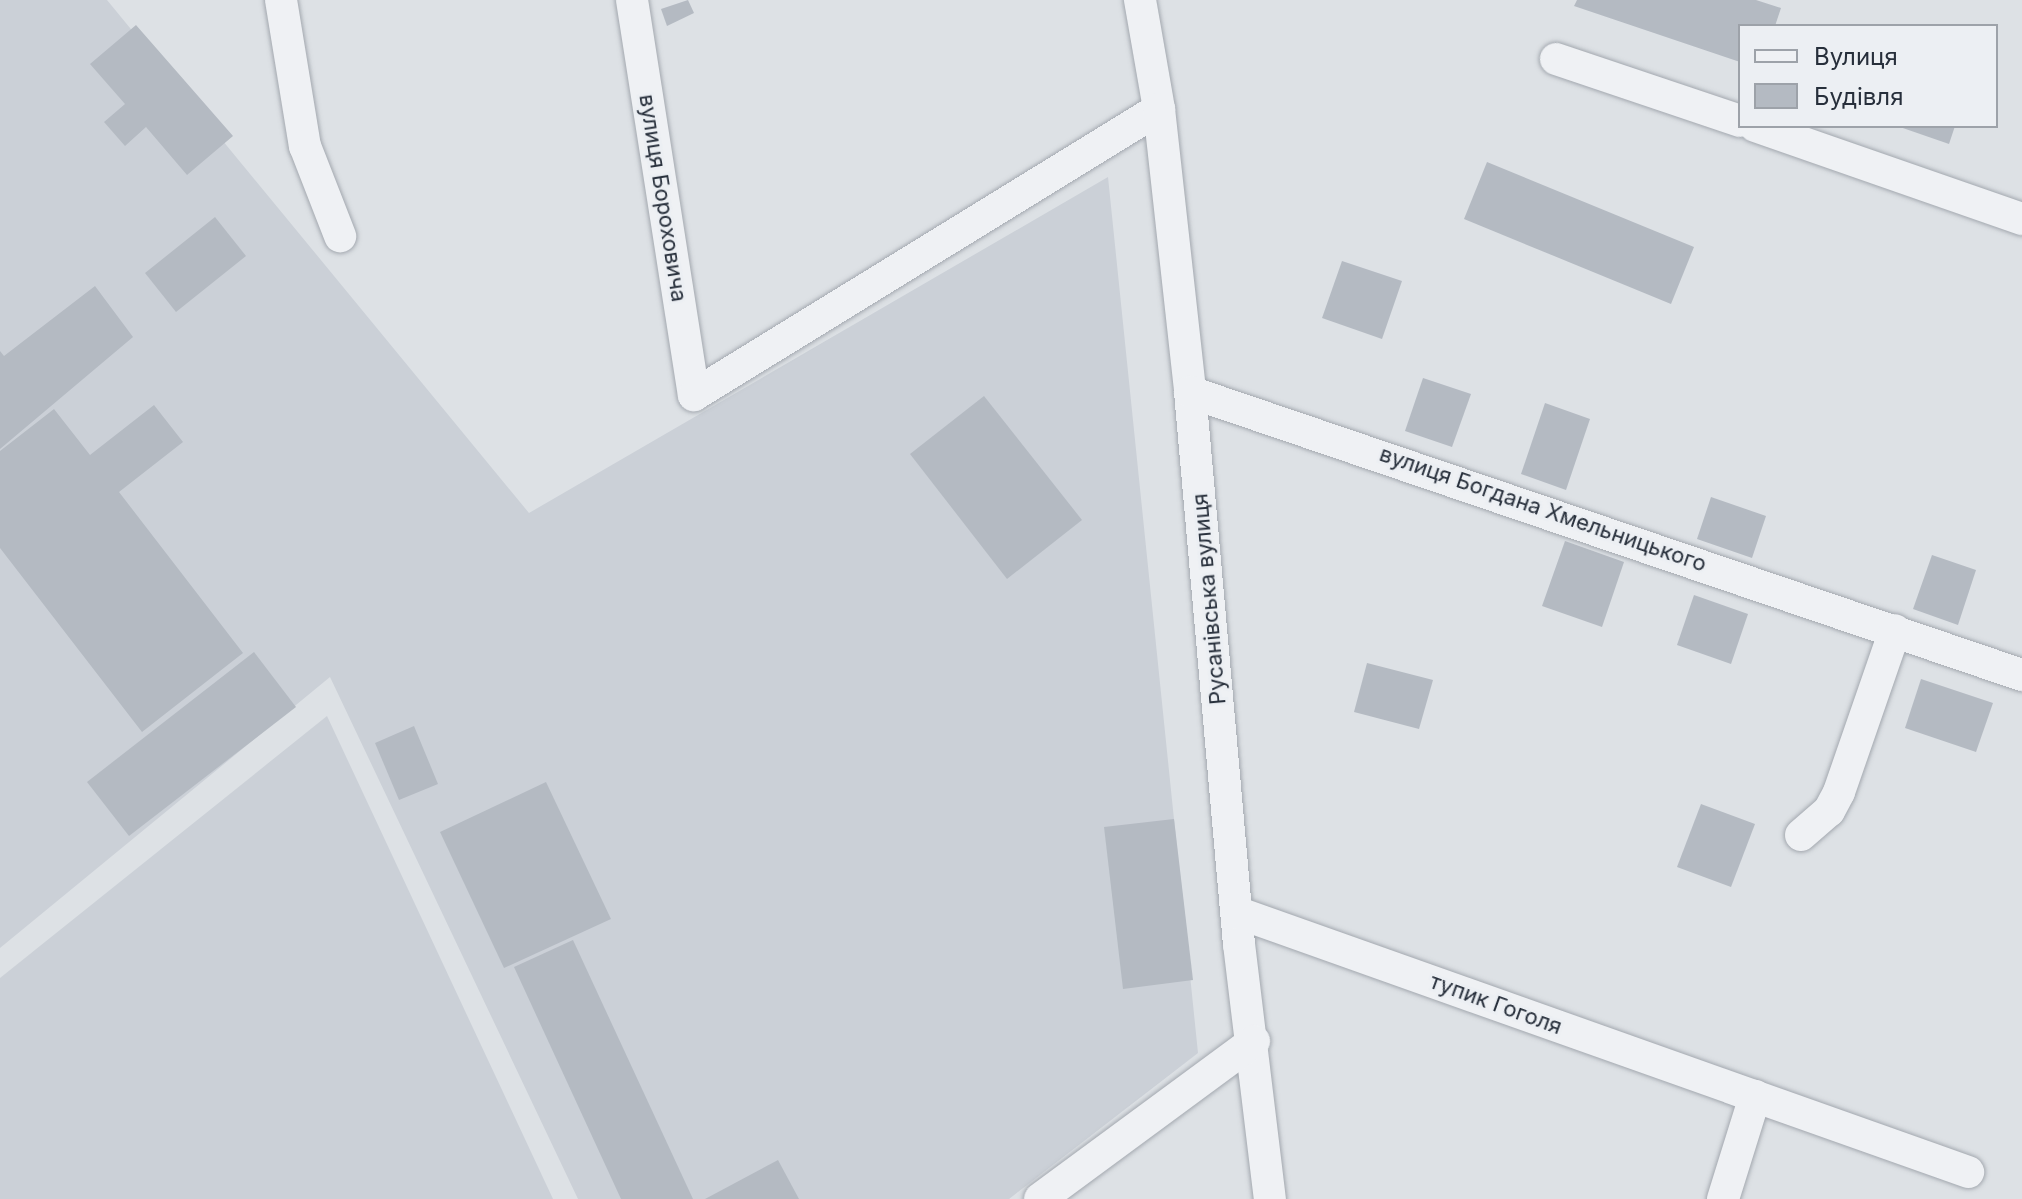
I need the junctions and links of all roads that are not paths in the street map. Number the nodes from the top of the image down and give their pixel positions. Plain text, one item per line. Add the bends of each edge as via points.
1 (281, 0) edge
2 (632, 0) edge
3 (1140, 0) edge
4 (1556, 59) dead end
5 (1159, 109) junction
6 (1738, 120) edge
7 (1761, 128) edge
8 (2022, 219) edge
9 (340, 236) dead end
10 (1190, 392) junction
11 (1895, 630) junction
12 (2022, 675) edge
13 (1801, 835) dead end
14 (1236, 912) junction
15 (1254, 1041) junction
16 (1755, 1096) junction
17 (1968, 1172) dead end
18 (1040, 1199) edge
19 (1270, 1199) edge
20 (1723, 1199) edge

1 - 9 street via 305,146
2 - 5 street, вулиця Бороховича via 694,395
3 - 5 street, Русанівська вулиця
4 - 6 street
5 - 10 street, Русанівська вулиця
7 - 8 street
10 - 11 street, вулиця Богдана Хмельницького
10 - 14 street, Русанівська вулиця
11 - 12 street, вулиця Богдана Хмельницького
11 - 13 street via 1839,792 1829,811
14 - 15 street, Русанівська вулиця
14 - 16 street, тупик Гоголя
15 - 18 street
15 - 19 street, Русанівська вулиця
16 - 17 street, тупик Гоголя
16 - 20 street

